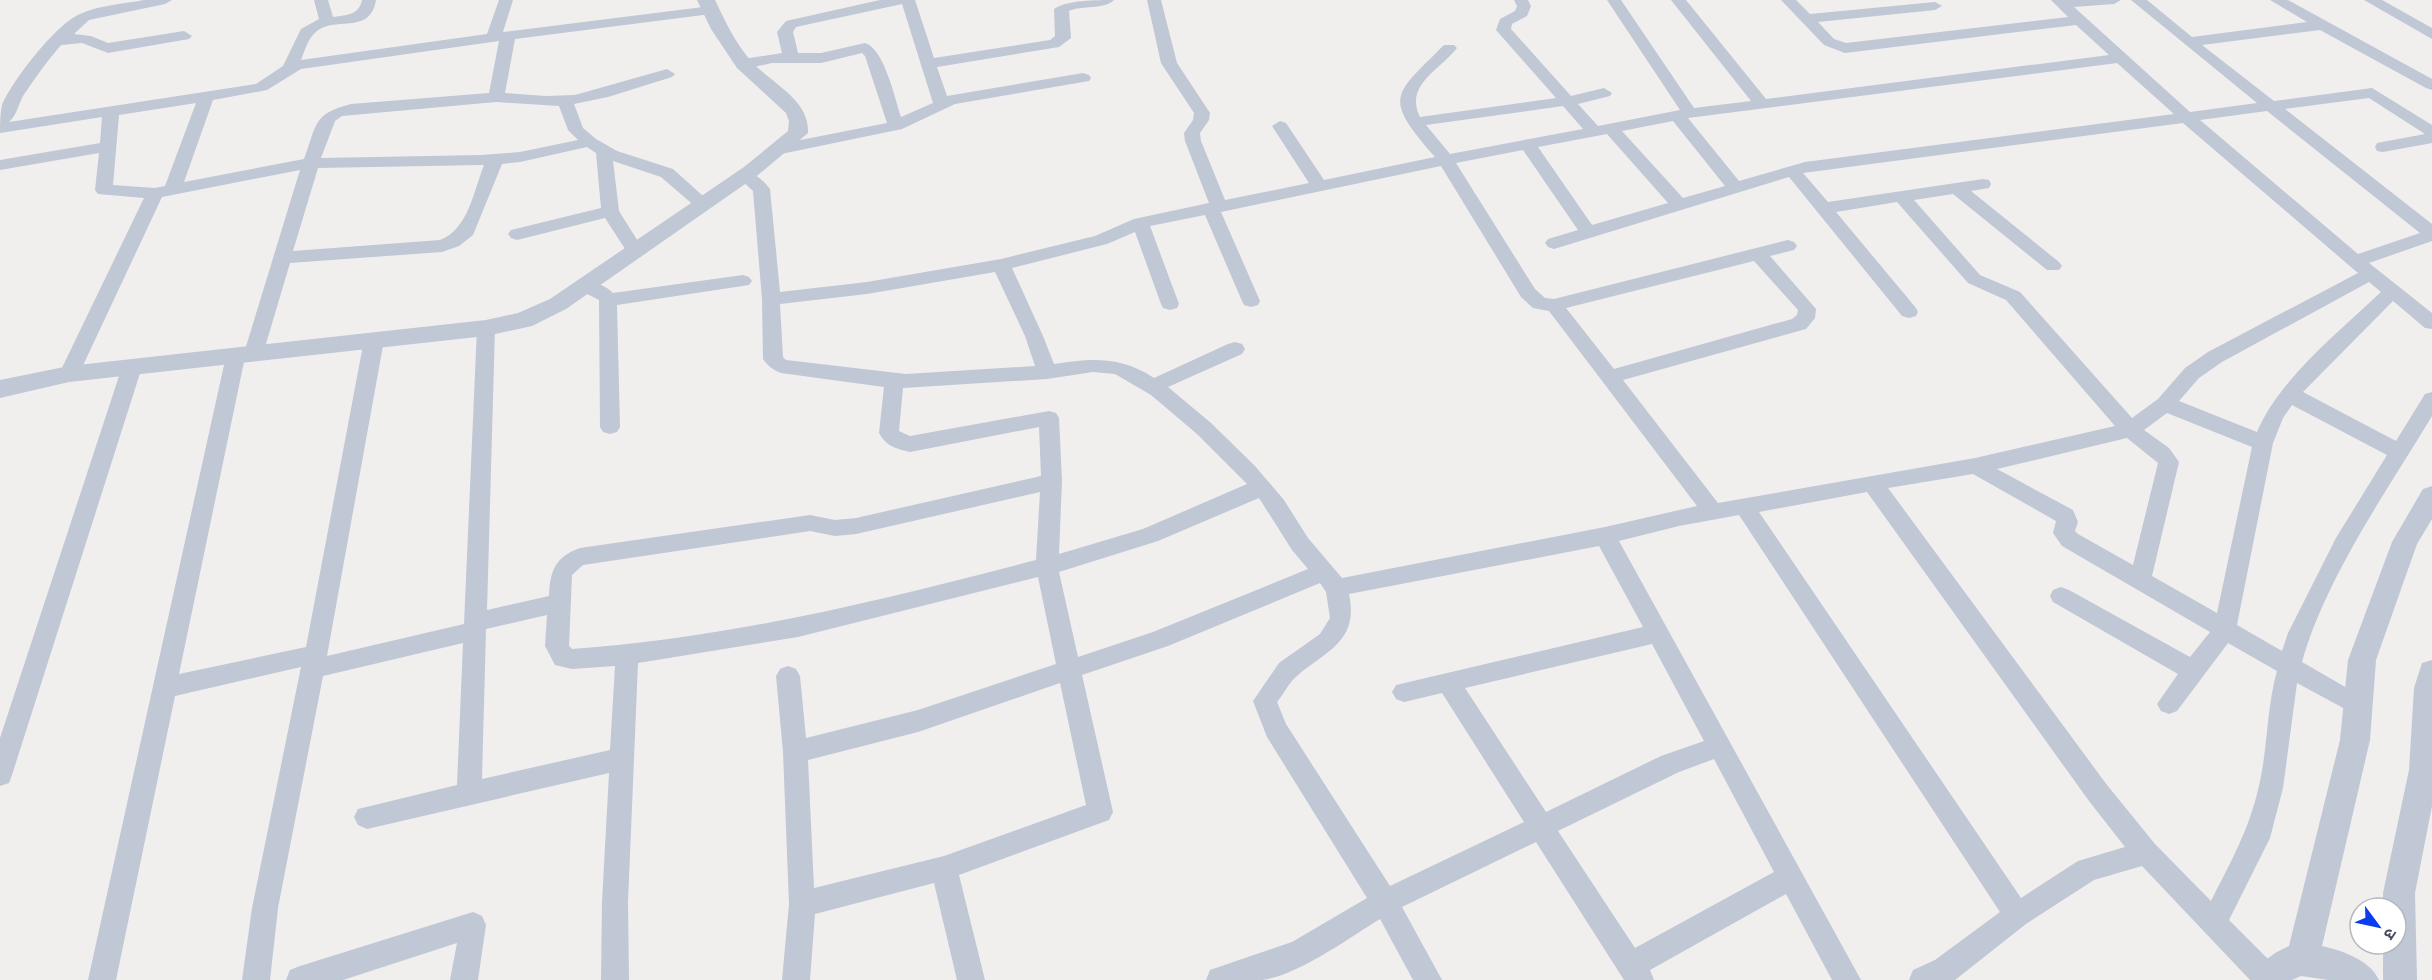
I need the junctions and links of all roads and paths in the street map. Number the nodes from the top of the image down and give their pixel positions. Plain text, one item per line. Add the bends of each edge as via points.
1 (165, 0) edge
2 (321, 0) edge
3 (369, 0) edge
4 (506, 0) edge
5 (900, 0) edge
6 (908, 0) edge
7 (1107, 0) edge
8 (1154, 0) edge
9 (1521, 0) edge
10 (1614, 0) edge
11 (1678, 0) edge
12 (1788, 0) edge
13 (2115, 0) edge
14 (2138, 0) edge
15 (2277, 0) edge
16 (2371, 0) edge
17 (2059, 2) edge
18 (709, 5) edge
19 (1935, 6) dead end
20 (2432, 18) edge
21 (1807, 19) junction
22 (2079, 20) junction
23 (327, 22) junction
24 (2411, 22) junction
25 (2322, 25) junction
26 (2432, 34) edge
27 (184, 36) dead end
28 (501, 37) junction
29 (56, 41) junction
30 (2188, 42) junction
31 (1449, 48) dead end
32 (791, 58) junction
33 (2120, 58) junction
34 (744, 64) junction
35 (928, 64) junction
36 (290, 67) junction
37 (667, 74) dead end
38 (1083, 78) dead end
39 (2432, 85) edge
40 (1604, 93) dead end
41 (206, 96) junction
42 (496, 97) junction
43 (565, 101) junction
44 (1568, 101) junction
45 (941, 103) junction
46 (1762, 104) junction
47 (2271, 107) junction
48 (111, 111) junction
49 (1683, 114) junction
50 (2186, 118) junction
51 (0, 121) edge
52 (1416, 122) junction
53 (896, 126) junction
54 (1280, 126) dead end
55 (0, 128) edge
56 (1602, 130) junction
57 (2432, 132) edge
58 (2432, 138) edge
59 (1527, 144) junction
60 (107, 147) junction
61 (597, 147) junction
62 (2383, 147) dead end
63 (781, 149) junction
64 (495, 159) junction
65 (1446, 160) junction
66 (311, 163) junction
67 (0, 165) edge
68 (1792, 170) junction
69 (745, 176) junction
70 (1983, 184) dead end
71 (1320, 186) junction
72 (1735, 187) junction
73 (172, 188) junction
74 (1957, 188) junction
75 (154, 193) junction
76 (1901, 196) junction
77 (704, 204) junction
78 (1678, 204) junction
79 (1215, 207) junction
80 (1823, 208) junction
81 (610, 211) junction
82 (1140, 223) junction
83 (1588, 232) junction
84 (516, 234) dead end
85 (2432, 234) edge
86 (1554, 243) dead end
87 (1788, 246) dead end
88 (635, 251) junction
89 (1757, 253) junction
90 (282, 258) junction
91 (1001, 265) junction
92 (2053, 266) dead end
93 (2363, 268) junction
94 (743, 281) dead end
95 (585, 285) junction
96 (2392, 291) junction
97 (771, 299) junction
98 (609, 300) junction
99 (1251, 301) dead end
100 (1170, 304) dead end
101 (1554, 305) junction
102 (1909, 312) dead end
103 (2432, 323) edge
104 (486, 328) junction
105 (374, 340) junction
106 (1235, 349) dead end
107 (244, 355) junction
108 (132, 367) junction
109 (1047, 372) junction
110 (69, 374) junction
111 (1610, 377) junction
112 (894, 380) junction
113 (1151, 387) junction
114 (0, 389) edge
115 (2289, 394) junction
116 (2432, 399) edge
117 (2165, 404) junction
118 (610, 427) dead end
119 (2130, 430) junction
120 (2263, 443) junction
121 (2400, 453) junction
122 (1975, 466) junction
123 (1052, 481) junction
124 (1872, 483) junction
125 (1261, 487) junction
126 (2432, 496) edge
127 (1744, 506) junction
128 (1713, 512) junction
129 (1605, 536) junction
130 (1047, 567) junction
131 (1330, 580) junction
132 (2140, 580) junction
133 (2061, 596) dead end
134 (559, 603) junction
135 (475, 626) junction
136 (2225, 629) junction
137 (1658, 633) junction
138 (627, 655) junction
139 (314, 661) junction
140 (2290, 667) junction
141 (1068, 670) junction
142 (2194, 671) junction
143 (788, 676) dead end
144 (1447, 681) junction
145 (2430, 683) edge
146 (164, 688) junction
147 (1404, 692) dead end
148 (2169, 704) dead end
149 (2358, 706) junction
150 (1719, 746) junction
151 (795, 752) junction
152 (621, 759) junction
153 (0, 775) edge
154 (469, 794) junction
155 (367, 817) dead end
156 (1541, 826) junction
157 (2146, 853) junction
158 (944, 868) junction
159 (1791, 877) junction
160 (1385, 902) junction
161 (802, 904) junction
162 (2018, 915) junction
163 (2214, 922) junction
164 (2302, 960) junction
165 (1635, 973) edge
166 (102, 980) edge
167 (256, 980) edge
168 (300, 980) edge
169 (464, 980) edge
170 (615, 980) edge
171 (796, 980) edge
172 (971, 980) edge
173 (1220, 980) edge
174 (1428, 980) edge
175 (1847, 980) edge
176 (1923, 980) edge
177 (2269, 980) edge
178 (2362, 980) edge
179 (2400, 980) edge

1 - 29 street via 84,17
2 - 23 street
3 - 23 street via 367,10 359,17
4 - 28 street
5 - 32 street via 791,24 785,32
6 - 35 street
7 - 35 street via 1074,3 1061,9 1063,38 1054,44
8 - 79 street via 1169,63 1202,113 1192,133 1193,141
9 - 44 street via 1522,13 1505,22 1503,30
10 - 49 street
11 - 46 street
12 - 21 street
13 - 17 street
14 - 30 street
15 - 25 street
16 - 24 street
17 - 22 street
18 - 28 street
18 - 34 street
19 - 21 street
20 - 24 street
21 - 22 street via 1829,42 1845,48
22 - 33 street
23 - 36 street via 308,31
24 - 26 street
25 - 30 street
25 - 39 street
27 - 29 street via 108,48 82,38
28 - 36 street
28 - 42 street
29 - 51 street via 33,68
30 - 47 street
31 - 52 street via 1407,94 1407,106
32 - 34 street
32 - 53 street via 821,58 857,48 869,50
33 - 46 street
33 - 50 street
34 - 63 street via 795,111 798,133
35 - 45 street
36 - 41 street via 261,88
37 - 43 street
38 - 45 street
40 - 44 street
41 - 48 street
41 - 73 street
42 - 43 street
42 - 66 street via 336,112 328,118
43 - 61 street via 576,130
44 - 52 street
44 - 56 street
45 - 53 street
46 - 49 street
47 - 50 street
47 - 57 street via 2372,93
47 - 85 street
48 - 55 street
48 - 60 street
49 - 56 street
49 - 72 street
50 - 68 street
50 - 93 street
52 - 65 street
53 - 63 street
54 - 71 street
56 - 59 street
56 - 78 street
58 - 62 street
59 - 65 street
59 - 83 street
60 - 67 street
60 - 75 street via 104,190
61 - 64 street
61 - 77 street via 667,173
61 - 81 street
63 - 69 street
64 - 66 street
64 - 90 street via 467,231 453,242
65 - 71 street
65 - 101 street via 1528,293 1540,304
66 - 73 street
66 - 90 street
68 - 72 street
68 - 80 street
69 - 77 street
69 - 97 street via 761,189
70 - 74 street
71 - 79 street
72 - 78 street
73 - 75 street
74 - 76 street
74 - 92 street
75 - 110 street
76 - 80 street
76 - 119 street via 1980,284 2013,296
77 - 88 street
78 - 83 street
79 - 82 street
79 - 99 street
80 - 102 street
81 - 84 street
81 - 88 street
82 - 91 street via 1101,240
82 - 100 street
83 - 86 street
85 - 93 street
87 - 89 street
88 - 95 street
89 - 101 street
89 - 111 street via 1807,309 1804,320
90 - 107 street
91 - 97 street via 867,288
91 - 109 street
93 - 96 street
93 - 117 street via 2215,357 2192,374
94 - 98 street
95 - 98 street
95 - 104 street via 558,304 524,320
96 - 103 street
96 - 115 street
97 - 112 street via 773,359 781,366
98 - 118 street
101 - 111 street
104 - 105 street
104 - 135 street
105 - 107 street
105 - 139 street
106 - 113 street
107 - 108 street
107 - 146 street
108 - 110 street
108 - 153 street
109 - 112 street
109 - 113 street via 1117,367
110 - 114 street
111 - 128 street
112 - 123 street via 889,433 899,442 910,444 1049,418
113 - 125 street via 1209,434
115 - 120 street
115 - 121 street
116 - 121 street
117 - 119 street
117 - 120 street
119 - 122 street
119 - 132 street via 2169,462
120 - 136 street
121 - 140 street via 2344,544 2300,633
122 - 124 street
122 - 132 street via 2066,516 2064,533 2070,540
123 - 130 street
123 - 134 street via 856,526 835,528 810,523 580,557 564,566
124 - 127 street
124 - 157 street
125 - 130 street via 1190,519
125 - 131 street
126 - 149 street via 2405,542 2378,611 2362,660
127 - 128 street
127 - 162 street
128 - 129 street
129 - 131 street
129 - 137 street
130 - 138 street via 797,628
130 - 141 street
131 - 141 street
131 - 160 street via 1341,619 1336,631 1287,670 1265,701 1276,729
132 - 136 street
133 - 142 street
134 - 135 street
134 - 138 street via 557,646 563,658
135 - 139 street
135 - 154 street
136 - 140 street
136 - 142 street
137 - 144 street
137 - 150 street
138 - 152 street
139 - 146 street
139 - 167 street via 266,908
140 - 149 street
140 - 163 street via 2282,694 2271,788 2257,838
141 - 151 street via 918,721
141 - 158 street via 1100,812
142 - 148 street
143 - 151 street
144 - 147 street
144 - 156 street
145 - 179 street via 2424,770 2399,893
146 - 166 street
149 - 164 street via 2355,740
150 - 156 street via 1670,764
150 - 159 street
151 - 161 street
152 - 154 street
152 - 170 street
154 - 155 street
156 - 160 street
156 - 165 street
157 - 162 street via 2087,870
157 - 163 street
158 - 161 street
158 - 172 street
159 - 165 street
159 - 175 street
160 - 173 street via 1302,951
160 - 174 street
161 - 171 street
162 - 176 street via 1945,970
163 - 177 street
164 - 177 street via 2276,969
164 - 178 street via 2344,969
168 - 169 street via 472,925

